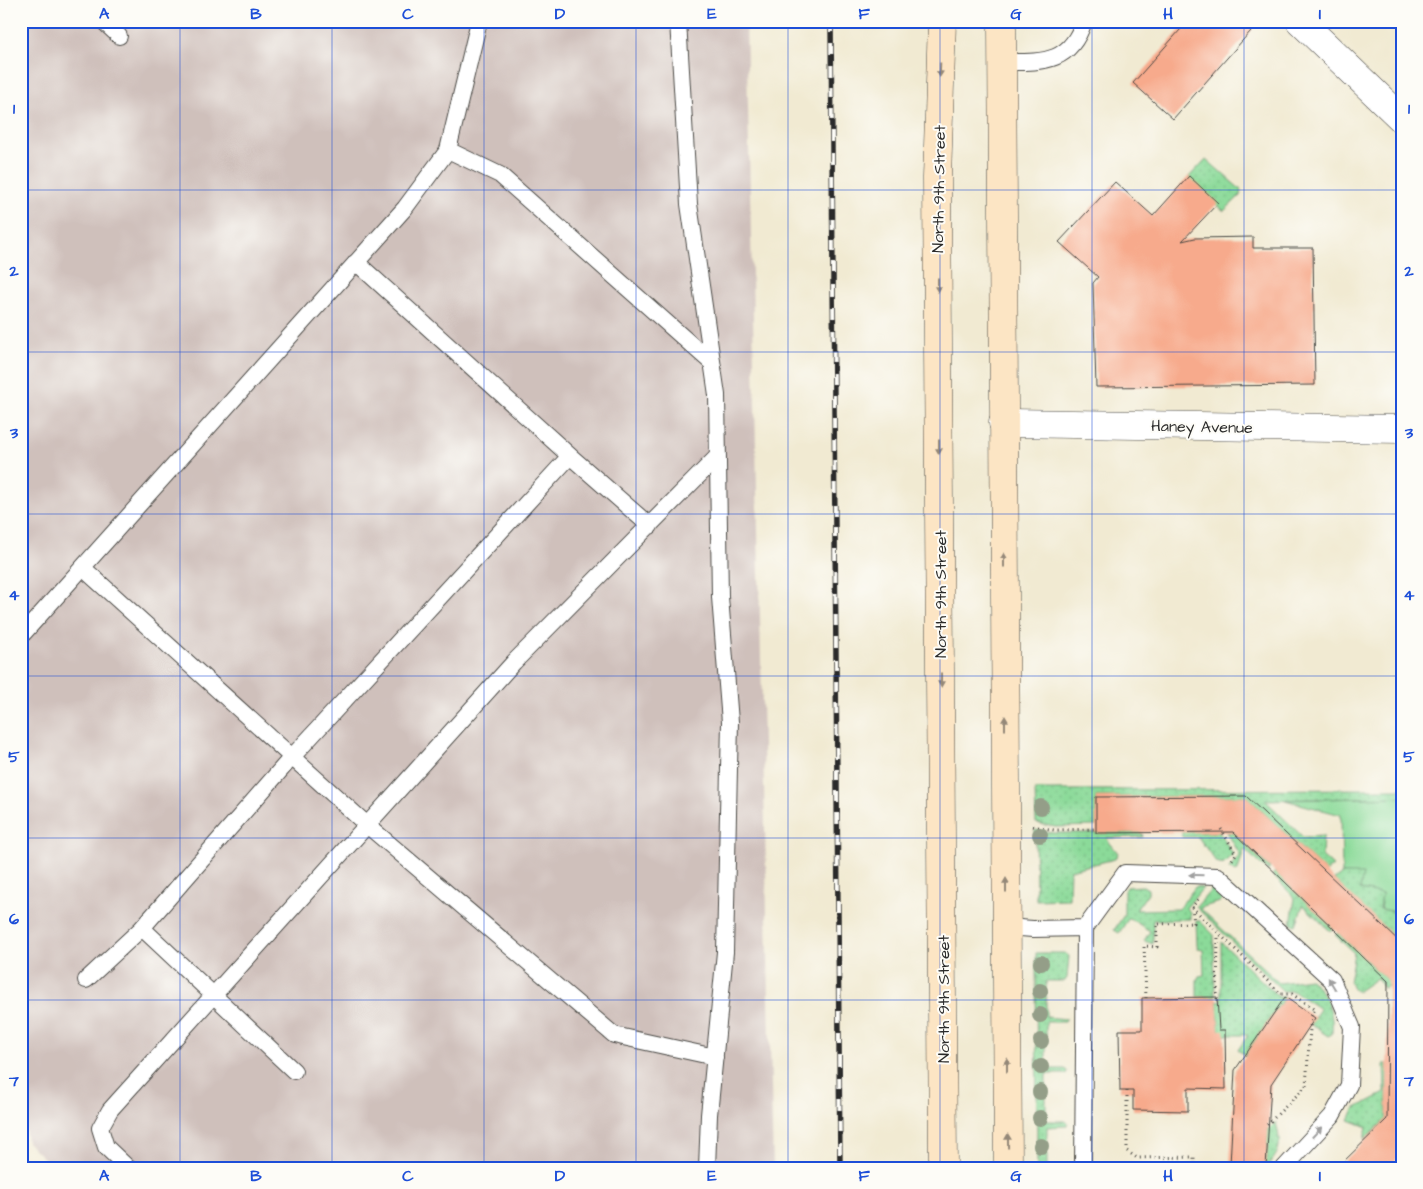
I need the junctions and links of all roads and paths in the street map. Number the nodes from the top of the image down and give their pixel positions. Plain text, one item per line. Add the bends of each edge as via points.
1 (103, 21) edge
2 (479, 21) edge
3 (678, 21) edge
4 (942, 21) edge
5 (1002, 21) edge
6 (1018, 21) edge
7 (1084, 21) edge
8 (1300, 21) edge
9 (119, 36) dead end
10 (1004, 62) junction
11 (1402, 119) edge
12 (448, 150) junction
13 (356, 262) junction
14 (712, 363) junction
15 (1003, 423) junction
16 (1402, 429) edge
17 (570, 456) junction
18 (718, 456) junction
19 (650, 526) junction
20 (83, 568) junction
21 (21, 636) edge
22 (292, 757) junction
23 (367, 825) junction
24 (1032, 826) dead end
25 (1096, 829) dead end
26 (1221, 829) dead end
27 (1218, 876) junction
28 (1192, 907) junction
29 (1006, 927) junction
30 (142, 928) junction
31 (1085, 928) junction
32 (1218, 933) junction
33 (86, 980) dead end
34 (213, 994) junction
35 (1146, 998) dead end
36 (1217, 999) dead end
37 (715, 1057) junction
38 (294, 1071) dead end
39 (1127, 1091) dead end
40 (1265, 1127) dead end
41 (128, 1168) edge
42 (707, 1168) edge
43 (944, 1168) edge
44 (1008, 1168) edge
45 (1083, 1168) edge
46 (1194, 1168) edge
47 (1284, 1168) edge

1 - 9 lane
2 - 12 lane
3 - 14 lane via 689,204
4 -> 43 street, North 9th Street via 937,178
5 - 10 street
6 - 10 street
7 - 10 lane via 1074,43 1062,56 1037,62
8 - 11 street
10 - 15 street
12 - 13 lane via 405,208
12 - 14 lane via 500,175
13 - 17 lane
13 - 20 lane
14 - 18 lane via 717,395
15 - 16 street, Haney Avenue
29 -> 15 street
17 - 19 lane
17 - 22 lane
18 - 19 lane
18 - 37 lane via 720,597 730,722 725,952
19 - 23 lane via 514,662
20 - 21 lane
20 - 22 lane
22 - 23 lane
22 - 30 lane
23 - 34 lane
23 - 37 lane via 614,1035
24 - 25 path via 1054,830
26 - 27 path via 1236,854
27 - 28 path
27 -> 31 lane via 1125,873
47 -> 27 lane via 1332,1116 1349,1085 1352,1027 1332,980
28 - 32 path
28 - 35 path via 1194,923 1158,924 1157,947 1144,946
29 - 31 lane
44 -> 29 street
30 - 33 lane
30 - 34 lane
31 - 45 lane
32 - 36 path
32 - 40 path via 1280,994 1292,994 1315,1010 1311,1015 1306,1086
34 - 38 lane
34 - 41 lane via 110,1110 100,1128 106,1147
37 - 42 lane
39 - 46 path via 1127,1151 1137,1158 1194,1157

